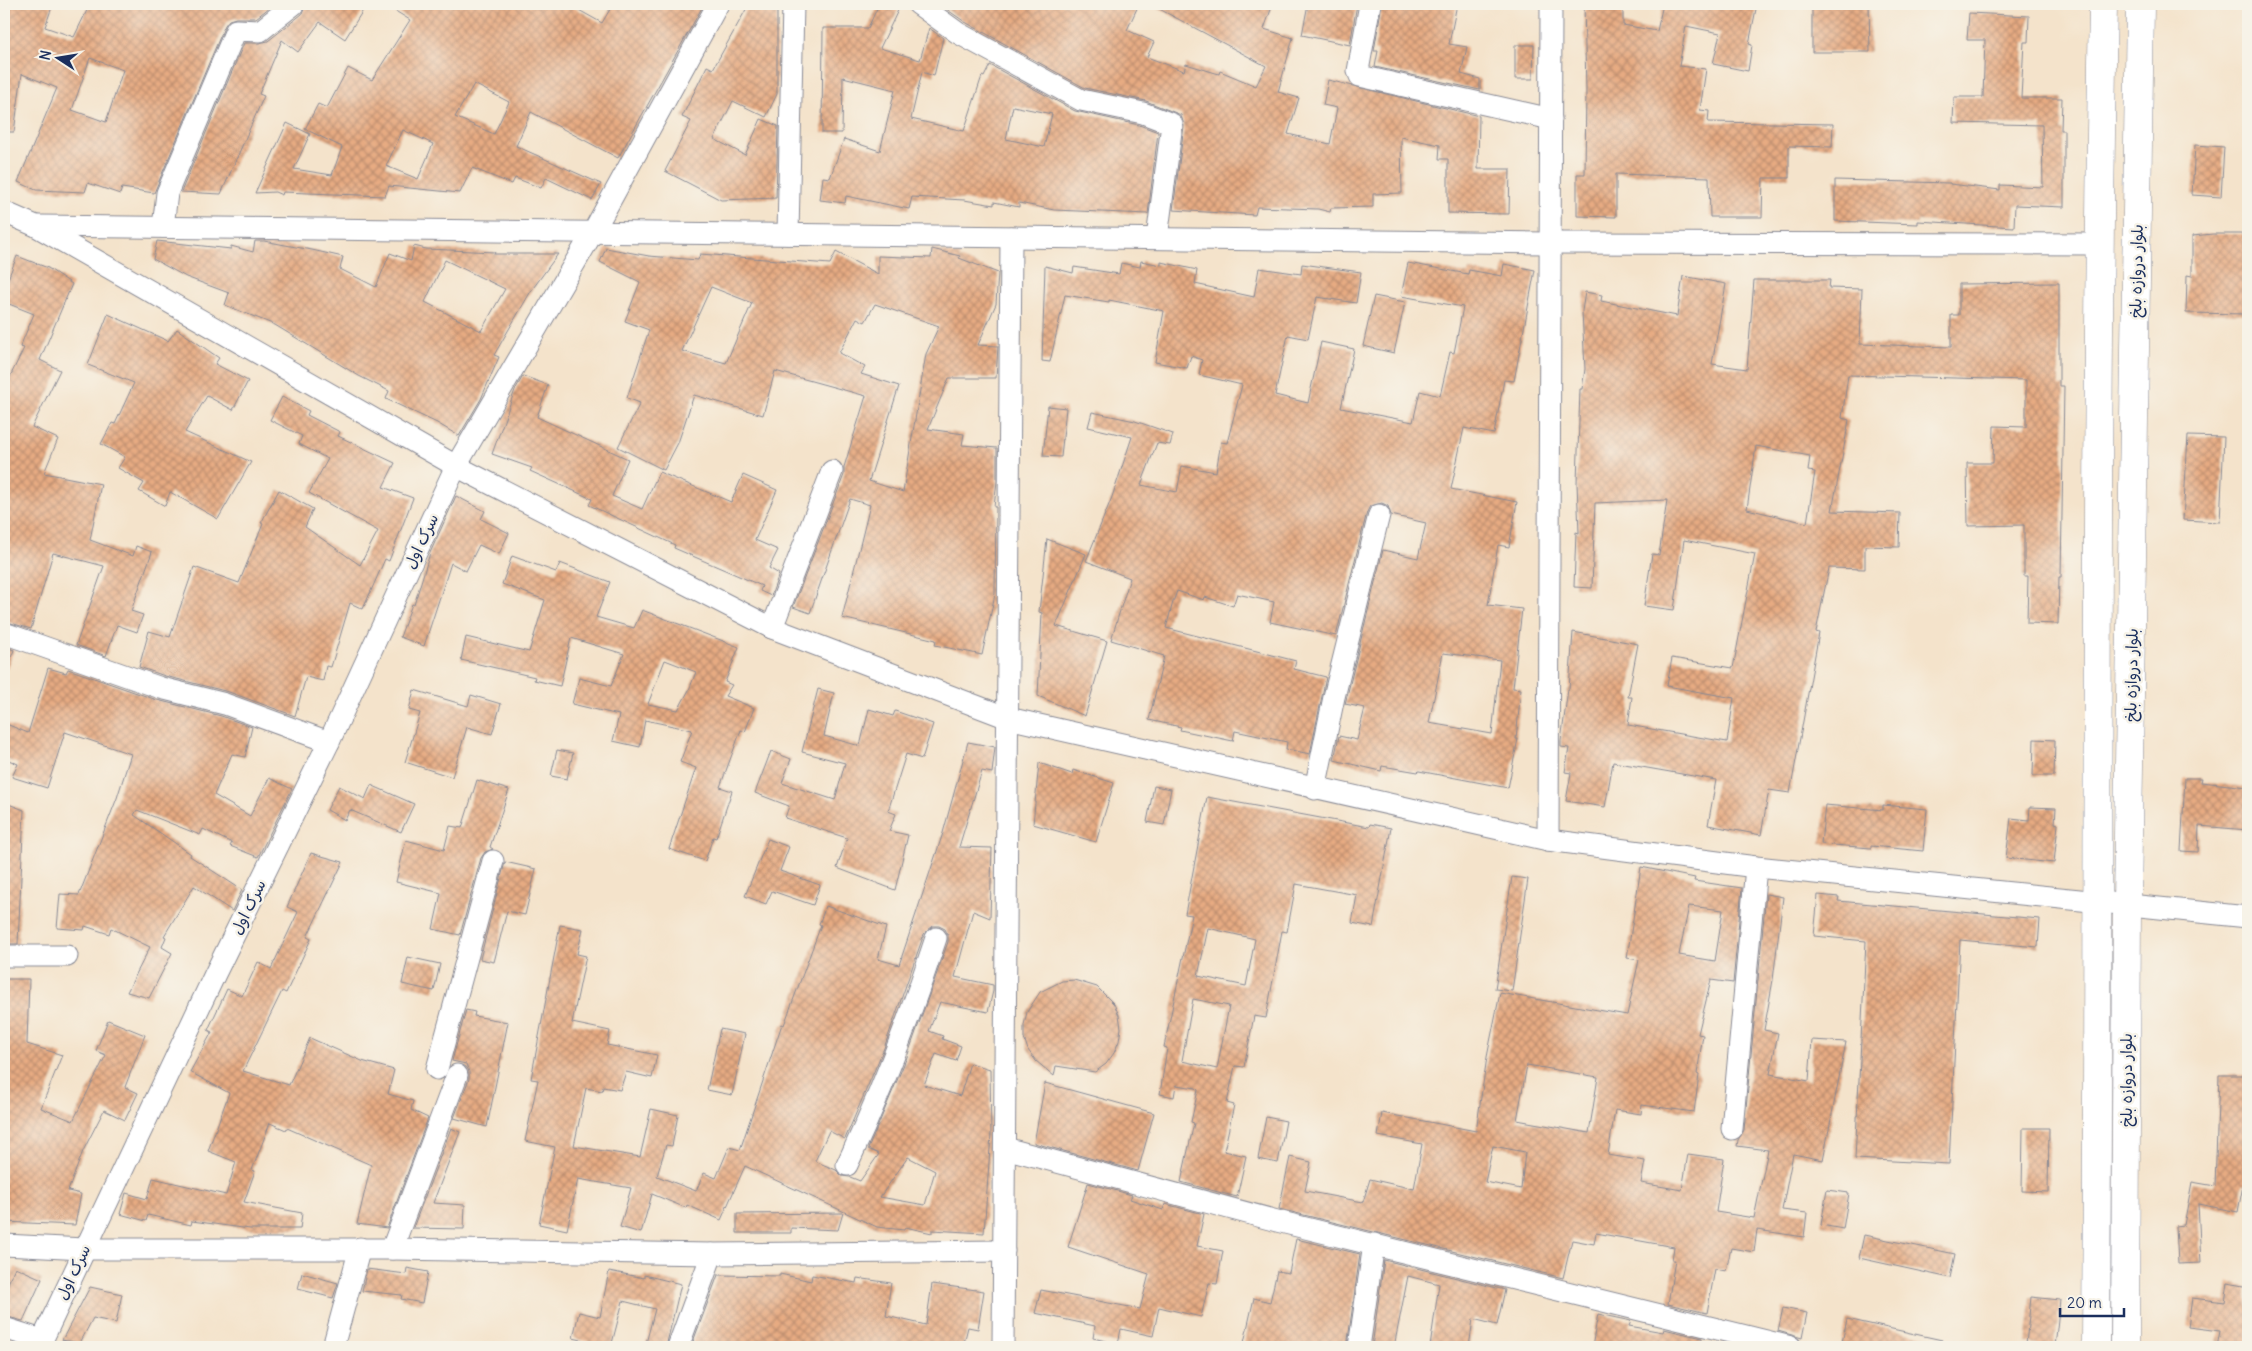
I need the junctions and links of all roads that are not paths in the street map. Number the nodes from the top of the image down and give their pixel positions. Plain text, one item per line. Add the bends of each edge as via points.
1 (294, 4) edge
2 (718, 4) edge
3 (793, 4) edge
4 (918, 4) edge
5 (1370, 4) edge
6 (1551, 4) edge
7 (2103, 4) edge
8 (2140, 4) edge
9 (1551, 119) junction
10 (4, 212) edge
11 (36, 226) junction
12 (163, 227) junction
13 (593, 232) junction
14 (788, 234) junction
15 (1011, 237) junction
16 (1157, 238) junction
17 (1550, 243) junction
18 (2099, 244) junction
19 (456, 466) junction
20 (832, 471) dead end
21 (1379, 515) dead end
22 (772, 628) junction
23 (4, 633) edge
24 (1008, 718) junction
25 (329, 742) junction
26 (1315, 789) junction
27 (1548, 840) junction
28 (493, 861) dead end
29 (1756, 867) junction
30 (2099, 901) junction
31 (2127, 904) junction
32 (2248, 917) edge
33 (936, 938) dead end
34 (4, 956) edge
35 (67, 956) dead end
36 (436, 1069) dead end
37 (457, 1075) dead end
38 (1732, 1129) dead end
39 (1005, 1148) junction
40 (847, 1165) dead end
41 (1374, 1244) junction
42 (4, 1245) edge
43 (84, 1248) junction
44 (360, 1248) junction
45 (392, 1248) junction
46 (1004, 1251) junction
47 (712, 1254) junction
48 (4, 1328) edge
49 (41, 1344) edge
50 (333, 1347) edge
51 (678, 1347) edge
52 (1003, 1347) edge
53 (1359, 1347) edge
54 (1791, 1347) edge
55 (2096, 1347) edge
56 (2124, 1347) edge

1 - 12 street via 260,31 236,30 167,193
2 - 13 street, سرک اول
3 - 14 street
4 - 16 street via 958,32 1081,100 1143,113 1172,124
5 - 9 street via 1358,72 1360,76
6 - 9 street
7 - 18 main road, بلوار دروازه بلخ
8 - 31 main road, بلوار دروازه بلخ
9 - 17 street
10 - 11 street
11 - 12 street
11 - 19 street
12 - 13 street
13 - 14 street
13 - 19 street, سرک اول
14 - 15 street
15 - 16 street
15 - 24 street
16 - 17 street
17 - 18 street
17 - 27 street
18 - 30 main road, بلوار دروازه بلخ
19 - 22 street
19 - 25 street, سرک اول
20 - 22 street
21 - 26 street
22 - 24 street
23 - 25 street via 161,688 225,704
24 - 26 street
24 - 39 street
25 - 43 street, سرک اول
26 - 27 street
27 - 29 street
28 - 36 street
29 - 30 street
29 - 38 street
30 - 31 street
30 - 55 main road, بلوار دروازه بلخ
31 - 32 street
31 - 56 main road, بلوار دروازه بلخ
33 - 40 street via 875,1105
34 - 35 street
37 - 45 street
39 - 41 street
39 - 46 street
41 - 53 street
41 - 54 street
42 - 43 street
43 - 44 street
43 - 49 street, سرک اول
44 - 45 street
44 - 50 street
45 - 47 street
46 - 47 street
46 - 52 street
47 - 51 street
48 - 49 street

